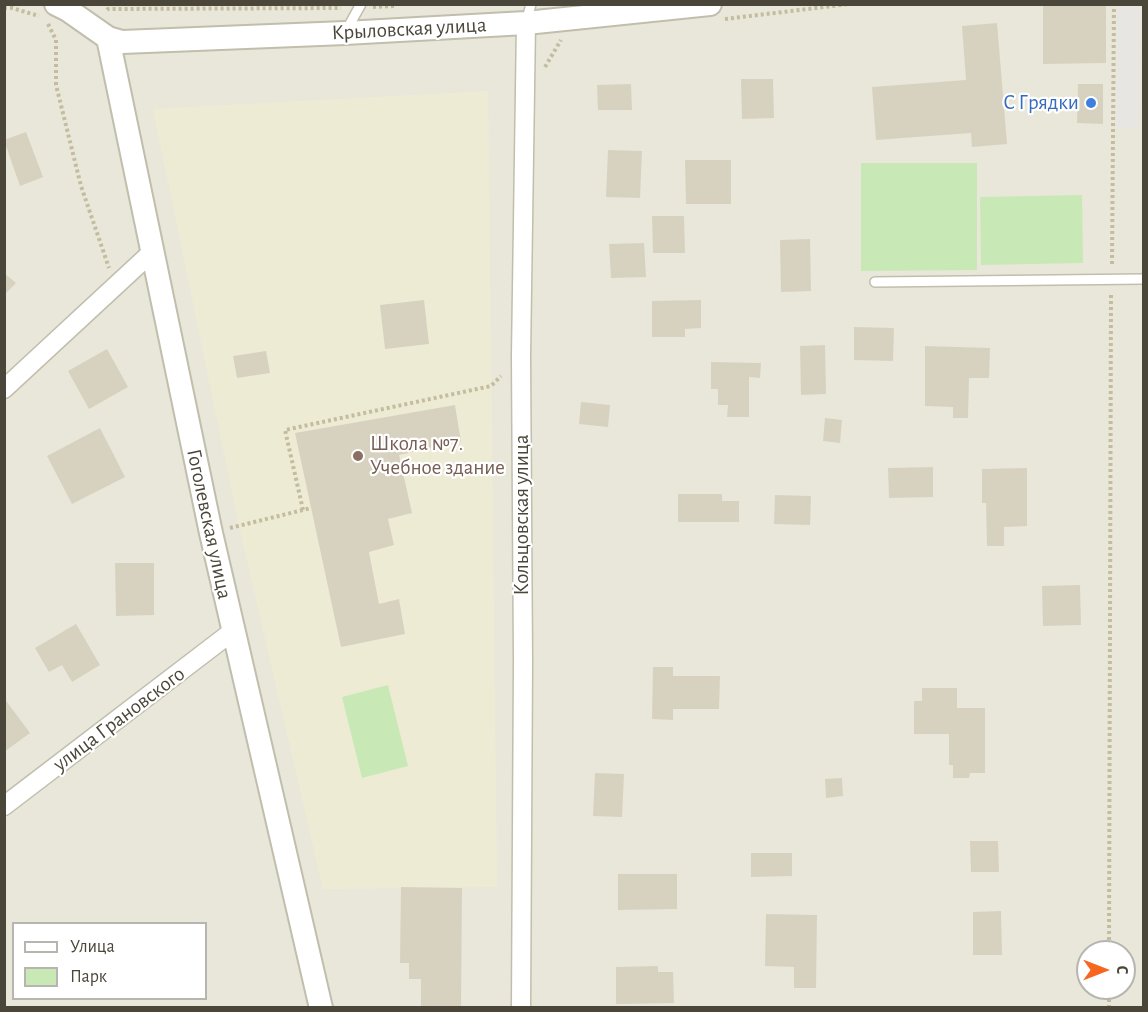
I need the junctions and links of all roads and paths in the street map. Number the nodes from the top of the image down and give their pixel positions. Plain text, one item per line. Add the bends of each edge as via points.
1 (56, 4) edge
2 (710, 4) edge
3 (1114, 4) edge
4 (360, 6) edge
5 (406, 6) edge
6 (4, 8) edge
7 (529, 14) edge
8 (345, 33) junction
9 (102, 34) junction
10 (152, 252) junction
11 (123, 279) junction
12 (1111, 279) junction
13 (1143, 279) edge
14 (875, 282) dead end
15 (521, 356) junction
16 (4, 388) edge
17 (311, 507) dead end
18 (303, 510) junction
19 (226, 529) dead end
20 (233, 631) junction
21 (4, 806) edge
22 (1109, 940) edge
23 (321, 1008) edge
24 (521, 1008) edge

1 - 9 street
2 - 7 street, Крыловская улица
3 - 12 path
4 - 5 path
4 - 8 lane
4 - 9 path via 108,9
6 - 11 path via 45,18 56,40 56,85 81,186 110,273
7 - 8 street, Крыловская улица
7 - 15 street, Кольцовская улица
8 - 9 street, Крыловская улица via 122,42
9 - 10 street, Гоголевская улица
10 - 11 street
10 - 20 street, Гоголевская улица
11 - 16 street
12 - 13 lane
12 - 14 lane
12 - 22 path
15 - 18 path via 490,386 285,430
15 - 24 street, Кольцовская улица
17 - 18 path
18 - 19 path
20 - 21 street, улица Грановского
20 - 23 street, Гоголевская улица

